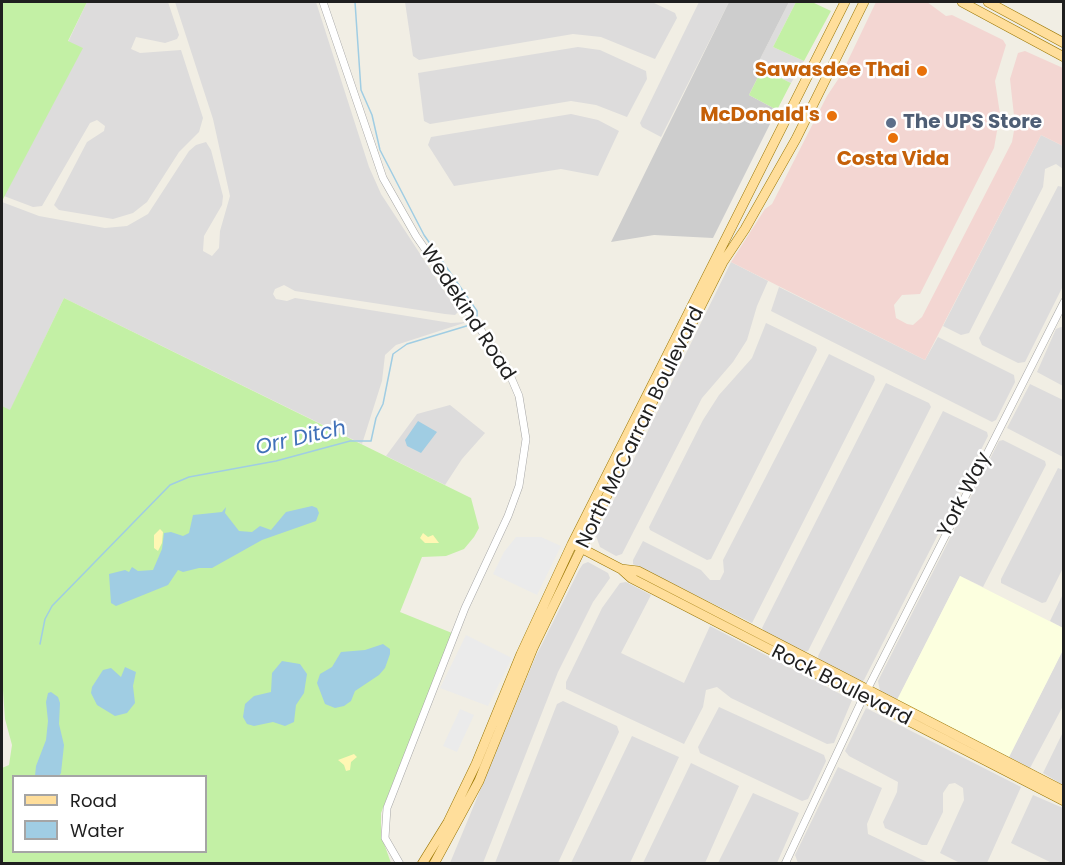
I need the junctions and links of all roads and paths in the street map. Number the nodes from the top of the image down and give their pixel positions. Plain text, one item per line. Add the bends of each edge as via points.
1 (323, 2) edge
2 (845, 2) edge
3 (864, 2) edge
4 (962, 2) edge
5 (988, 2) edge
6 (1064, 44) edge
7 (1064, 57) edge
8 (766, 162) junction
9 (766, 192) junction
10 (1064, 302) edge
11 (577, 546) junction
12 (865, 693) junction
13 (1064, 791) edge
14 (1064, 801) edge
15 (400, 864) edge
16 (422, 864) edge
17 (434, 864) edge
18 (785, 864) edge

1 - 15 street, Wedekind Road via 383,178 411,228 515,385 524,418 525,450 519,486 465,608 387,808 386,838
2 - 8 main road, North McCarran Boulevard
3 - 9 main road, North McCarran Boulevard
4 - 7 main road
5 - 6 main road
8 - 9 main road via 762,184
8 - 11 main road, North McCarran Boulevard
9 - 11 main road, North McCarran Boulevard via 723,262
10 - 12 street, York Way
11 - 12 main road, Rock Boulevard via 621,568 631,578
11 - 16 main road, North McCarran Boulevard via 521,654 472,773
11 - 17 main road, North McCarran Boulevard via 483,772
12 - 13 main road, Rock Boulevard
12 - 14 main road, Rock Boulevard
12 - 18 street, York Way

